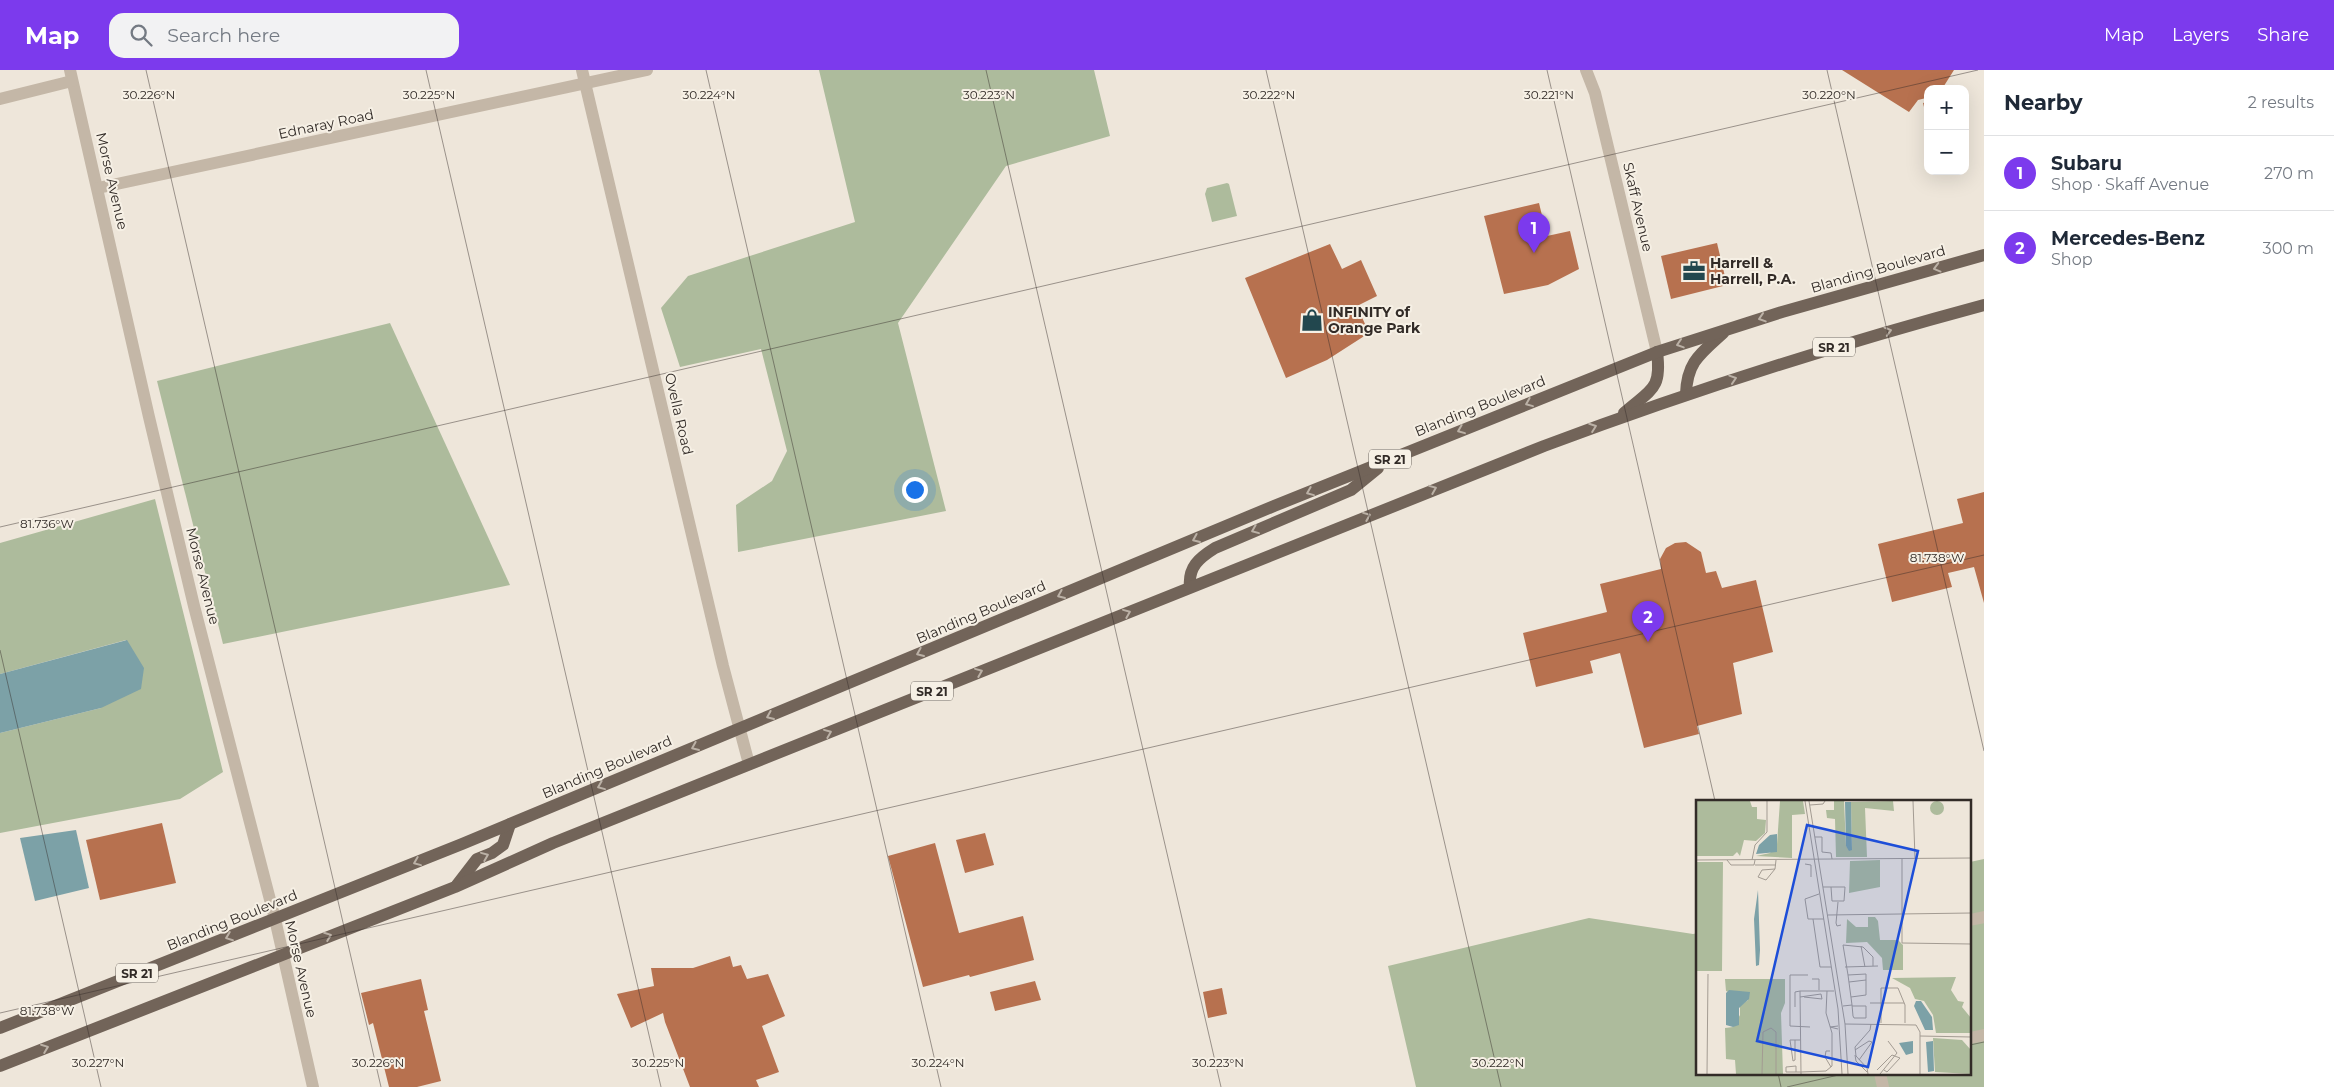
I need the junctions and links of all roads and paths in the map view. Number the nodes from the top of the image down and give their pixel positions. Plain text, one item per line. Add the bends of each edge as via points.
1 (582, 70) edge
2 (648, 70) edge
3 (1586, 70) edge
4 (71, 75) edge
5 (585, 83) junction
6 (0, 99) edge
7 (98, 188) junction
8 (1984, 255) edge
9 (1984, 305) edge
10 (1727, 330) junction
11 (1657, 352) junction
12 (1686, 394) junction
13 (1619, 418) junction
14 (1390, 459) junction
15 (1190, 587) junction
16 (740, 728) junction
17 (749, 764) junction
18 (510, 824) junction
19 (455, 887) junction
20 (275, 919) junction
21 (282, 954) junction
22 (0, 1028) edge
23 (0, 1066) edge
24 (1880, 1074) edge
25 (313, 1087) edge
26 (1883, 1087) edge

1 - 5 street, Ovella Road
2 - 5 street, Ednaray Road
3 - 11 street, Skaff Avenue via 1595,93
4 - 6 street
4 - 7 street, Morse Avenue
5 - 7 street, Ednaray Road
5 - 16 street, Ovella Road
7 - 20 street, Morse Avenue via 188,579
8 -> 10 main road, Blanding Boulevard / SR 21
12 -> 9 main road, SR 21 via 1887,331
10 -> 11 main road, Blanding Boulevard / SR 21
10 - 12 main road via 1696,358 1687,376
11 - 13 main road via 1660,374 1654,387
11 -> 14 main road, Blanding Boulevard / SR 21
12 - 13 main road, SR 21
15 -> 13 main road, SR 21
14 -> 15 main road via 1351,490 1215,548 1200,558 1192,569
14 -> 16 main road, Blanding Boulevard / SR 21
17 -> 15 main road, SR 21
16 - 17 street, Ovella Road
16 -> 18 main road, Blanding Boulevard / SR 21
17 - 19 main road, SR 21 via 553,843
19 -> 18 main road via 477,859 492,853 502,844
18 -> 20 main road, Blanding Boulevard / SR 21
21 -> 19 main road, SR 21
20 - 21 street, Morse Avenue
20 -> 22 main road, Blanding Boulevard / SR 21
23 -> 21 main road, SR 21
21 - 25 street, Morse Avenue
24 - 26 street

